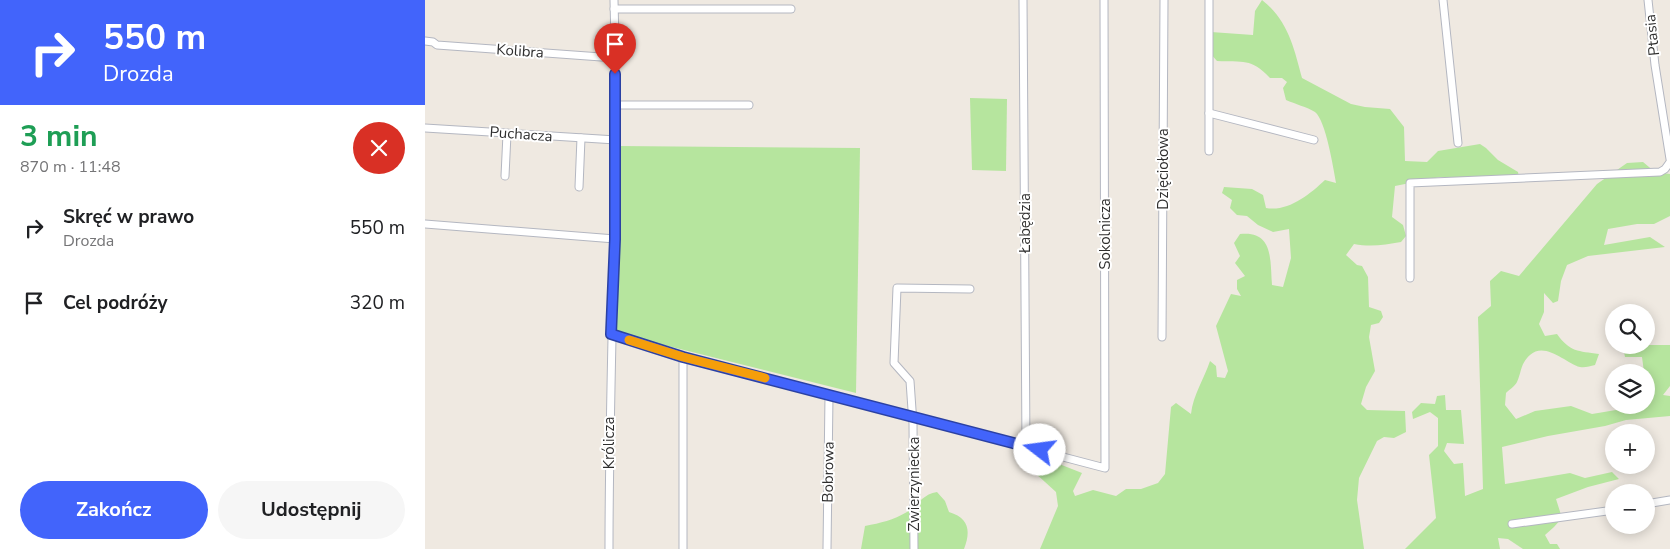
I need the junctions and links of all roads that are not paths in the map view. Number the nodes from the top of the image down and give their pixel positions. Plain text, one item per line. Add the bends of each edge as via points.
1 (614, 0) edge
2 (1023, 0) edge
3 (1104, 0) edge
4 (1164, 0) edge
5 (1209, 0) edge
6 (1443, 0) edge
7 (1648, 0) edge
8 (614, 9) junction
9 (791, 9) dead end
10 (425, 41) edge
11 (615, 58) junction
12 (616, 105) junction
13 (749, 105) dead end
14 (1209, 113) junction
15 (425, 128) edge
16 (507, 134) junction
17 (581, 138) junction
18 (616, 140) junction
19 (1314, 140) dead end
20 (1458, 143) dead end
21 (1209, 151) dead end
22 (1670, 160) edge
23 (505, 176) dead end
24 (579, 187) dead end
25 (425, 224) edge
26 (615, 239) junction
27 (1410, 278) dead end
28 (970, 289) dead end
29 (610, 336) junction
30 (1162, 337) dead end
31 (683, 357) junction
32 (829, 396) junction
33 (911, 416) junction
34 (1026, 446) junction
35 (1670, 500) edge
36 (1655, 502) edge
37 (1605, 511) edge
38 (1512, 524) dead end
39 (609, 549) edge
40 (683, 549) edge
41 (827, 549) edge
42 (914, 549) edge

1 - 8 street, Królicza
2 - 34 street, Łabędzia
3 - 34 street, Sokolnicza via 1105,468
4 - 30 street, Dzięciołowa
5 - 14 street
6 - 20 street
7 - 22 street, Ptasia
8 - 9 street
8 - 11 street, Królicza
10 - 11 street, Kolibra via 437,45
11 - 12 street, Królicza
12 - 13 street
12 - 18 street, Królicza
14 - 19 street
14 - 21 street
15 - 16 street, Puchacza
16 - 17 street, Puchacza
16 - 23 street
17 - 18 street, Puchacza
17 - 24 street
18 - 26 street, Królicza
22 - 27 street, Ptasia via 1660,172 1409,183
25 - 26 street
26 - 29 street, Królicza
28 - 33 street, Zwierzyniecka via 897,288 894,363 909,381
29 - 31 street
29 - 39 street, Królicza
31 - 32 street
31 - 40 street
32 - 33 street
32 - 41 street, Bobrowa
33 - 34 street
33 - 42 street, Zwierzyniecka
35 - 36 street
37 - 38 street

